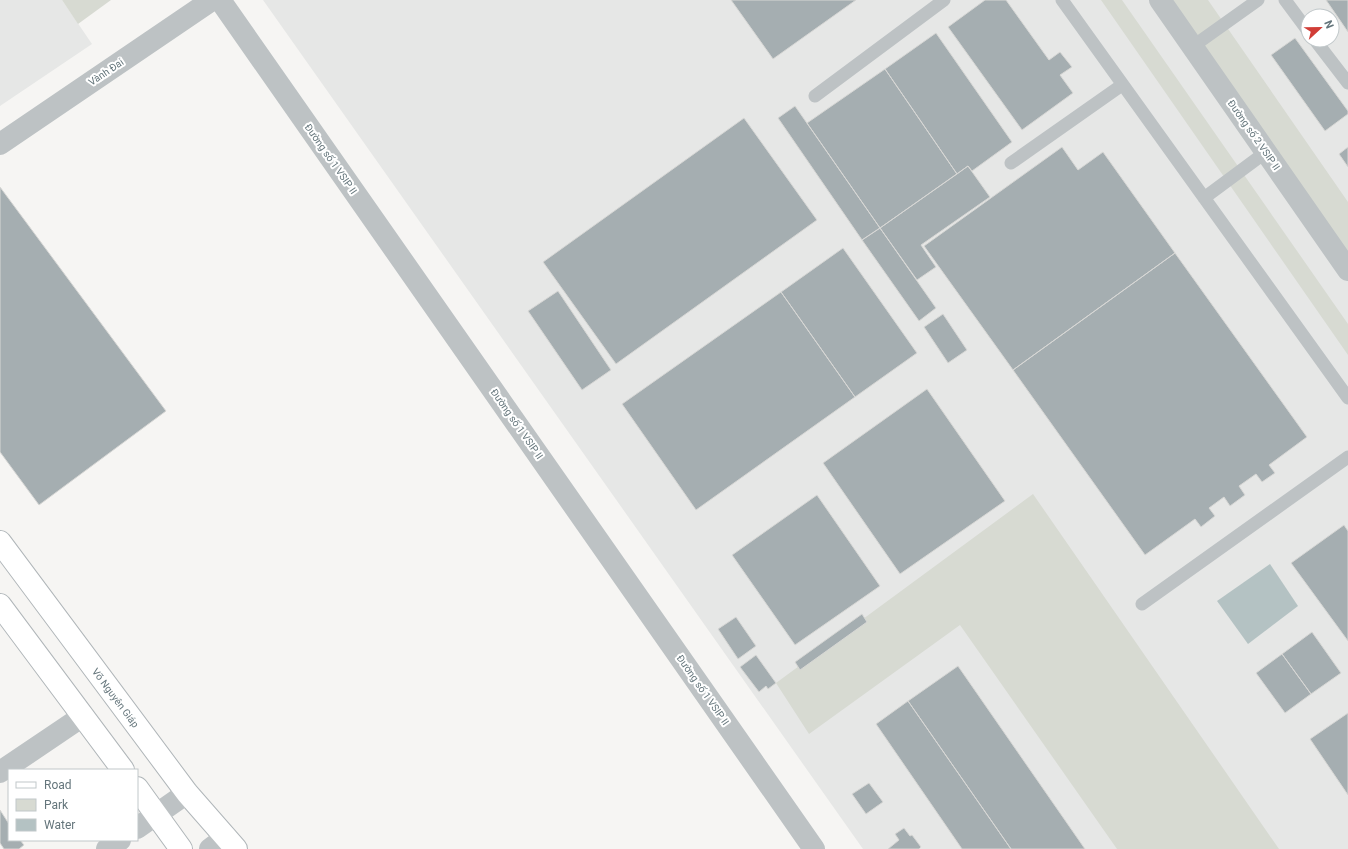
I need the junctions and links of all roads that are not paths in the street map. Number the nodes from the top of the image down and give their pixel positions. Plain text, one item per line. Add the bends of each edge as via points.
1 (212, 0) edge
2 (220, 0) edge
3 (944, 0) edge
4 (1062, 0) edge
5 (1160, 0) edge
6 (1258, 0) edge
7 (1285, 0) edge
8 (1300, 20) edge
9 (1192, 47) junction
10 (1321, 48) edge
11 (1348, 83) edge
12 (1122, 85) junction
13 (816, 96) dead end
14 (0, 144) edge
15 (1266, 152) junction
16 (1011, 163) dead end
17 (1204, 198) junction
18 (1348, 270) edge
19 (1348, 398) edge
20 (1348, 457) edge
21 (0, 542) edge
22 (1142, 604) dead end
23 (0, 605) edge
24 (83, 716) junction
25 (123, 769) edge
26 (0, 772) edge
27 (138, 789) edge
28 (187, 793) junction
29 (157, 814) junction
30 (138, 827) edge
31 (119, 841) edge
32 (224, 845) edge
33 (107, 849) edge
34 (181, 849) edge
35 (814, 849) edge

1 - 14 street, Vành Đai
2 - 35 street, Đường số 1 VSIP II
3 - 13 lane
4 - 12 lane
5 - 9 street, Đường số 2 VSIP II
6 - 9 lane
7 - 8 lane
9 - 15 street, Đường số 2 VSIP II
10 - 11 lane
12 - 16 lane
12 - 17 lane
15 - 17 lane
15 - 18 street, Đường số 2 VSIP II
17 - 19 lane
20 - 22 lane
21 - 28 main road, Võ Nguyên Giáp
23 - 24 main road
24 - 25 main road
24 - 26 street
27 - 29 main road
28 - 29 street
28 - 32 main road, Võ Nguyên Giáp
29 - 30 street
29 - 34 main road
31 - 33 street

